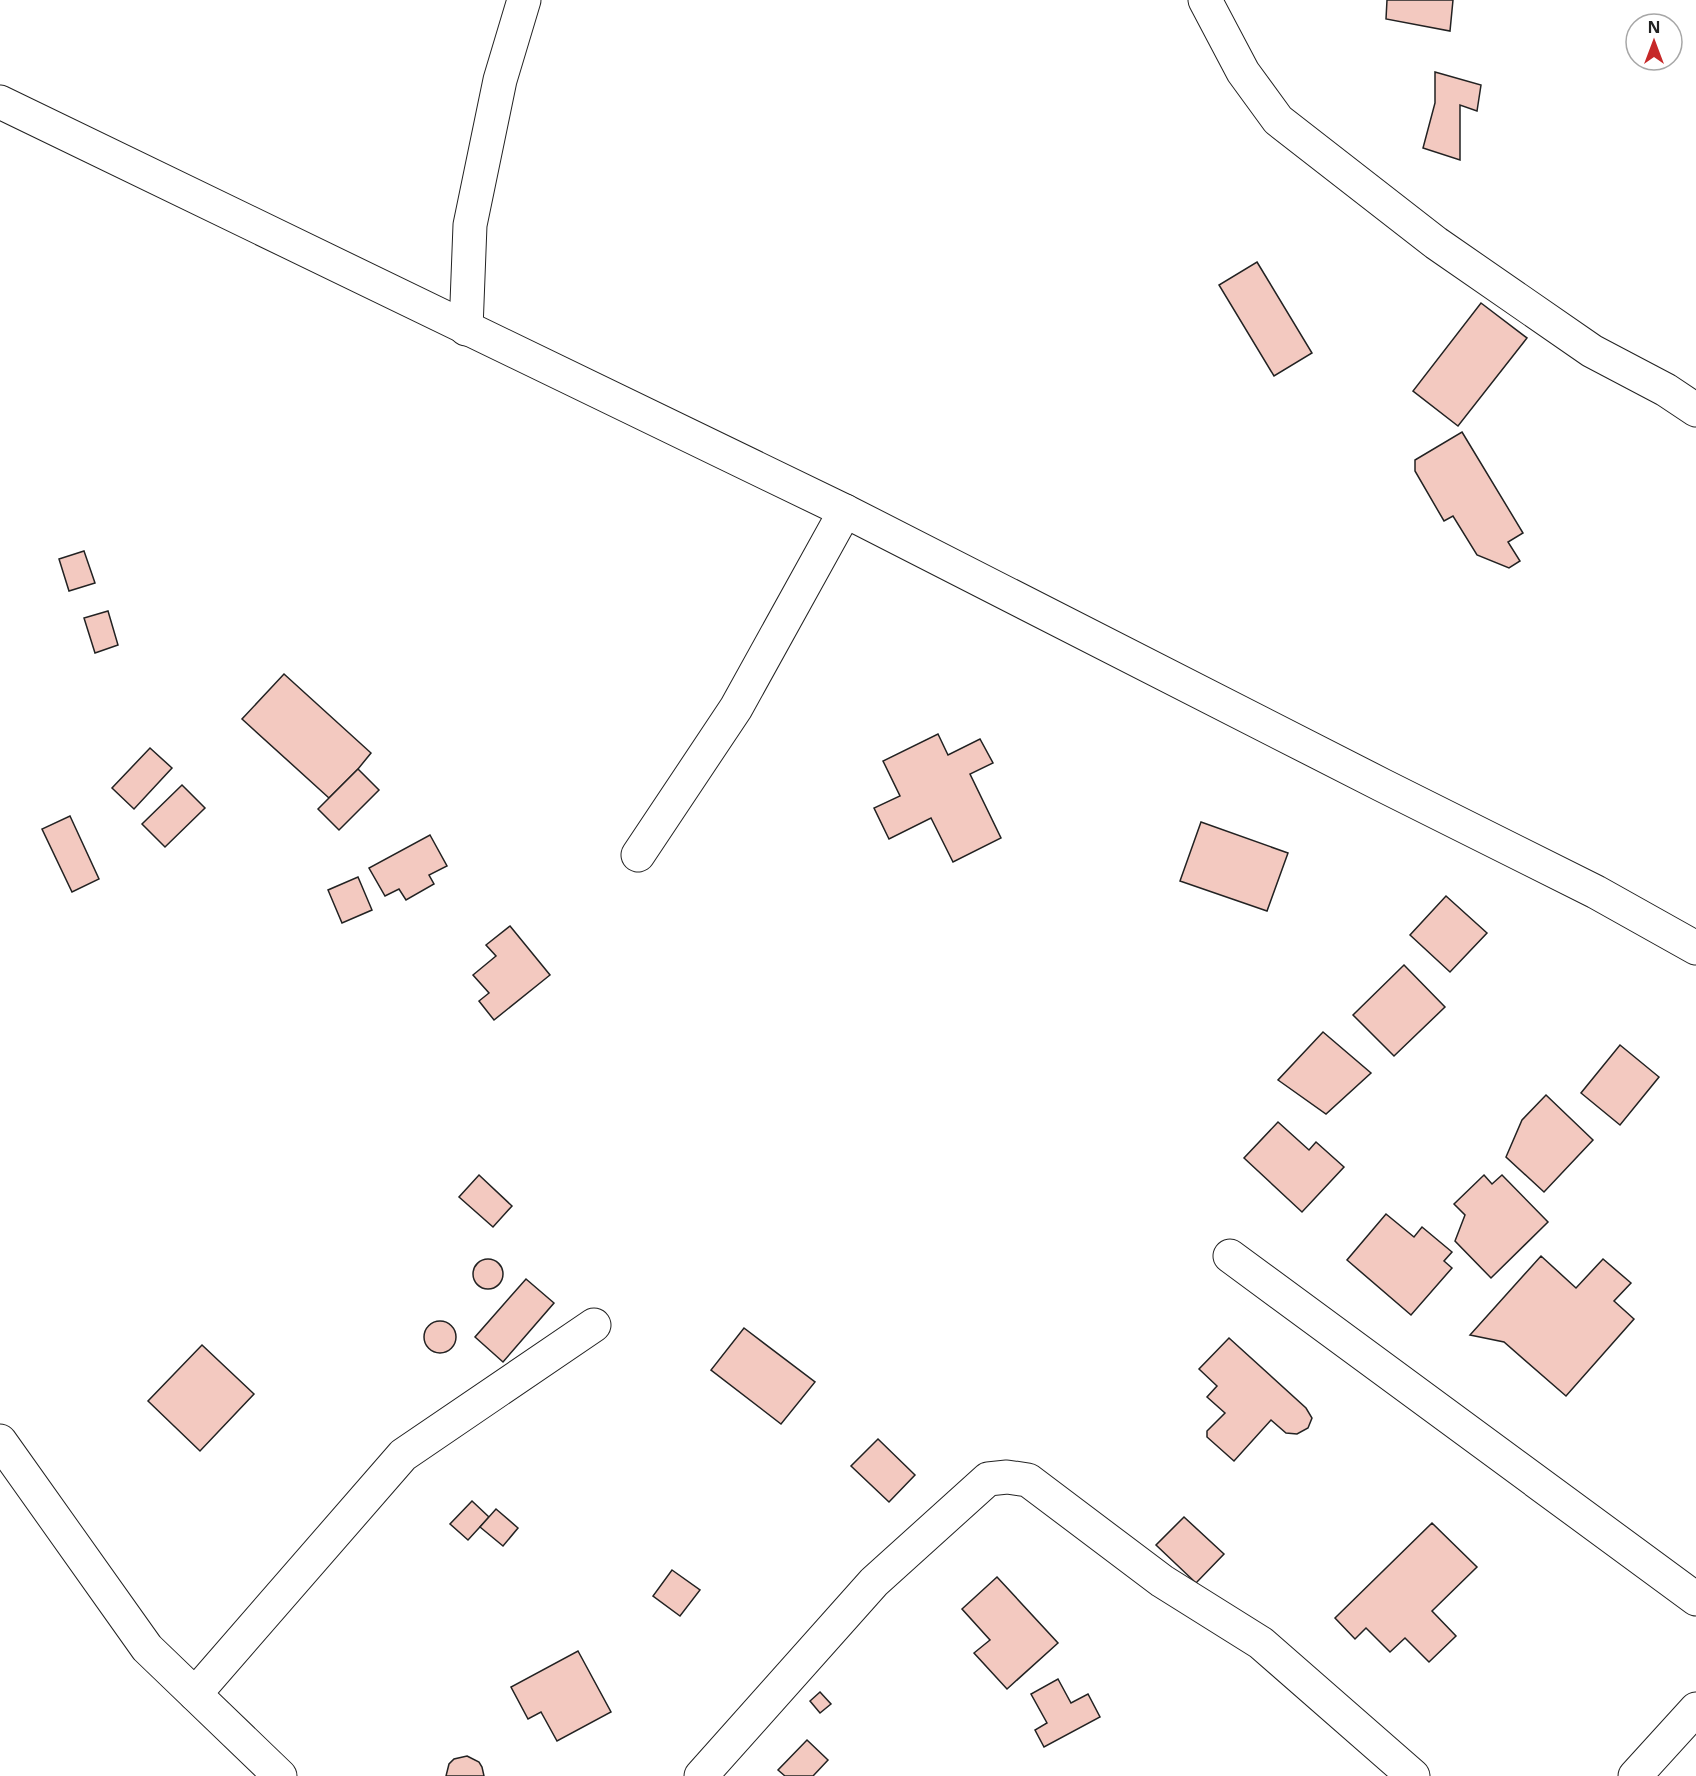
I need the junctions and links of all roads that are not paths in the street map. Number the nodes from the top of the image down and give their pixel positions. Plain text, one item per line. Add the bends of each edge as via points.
1 (524, 0) edge
2 (1205, 0) edge
3 (0, 102) edge
4 (466, 329) junction
5 (1696, 410) edge
6 (845, 511) junction
7 (638, 855) dead end
8 (1696, 948) edge
9 (1230, 1256) dead end
10 (594, 1325) dead end
11 (0, 1441) edge
12 (1696, 1599) edge
13 (195, 1694) junction
14 (1696, 1709) edge
15 (280, 1776) edge
16 (701, 1776) edge
17 (1413, 1776) edge
18 (1635, 1776) edge

1 - 4 street via 500,80 470,225
2 - 5 street via 1243,72 1278,120 1436,243 1592,351
3 - 4 street
4 - 6 street
6 - 7 street via 736,708
6 - 8 street via 1596,892
9 - 12 street
10 - 13 street via 403,1455
11 - 13 street via 147,1648
13 - 15 street
14 - 18 street
16 - 17 street via 873,1582 988,1479 1007,1477 1028,1480 1162,1581 1262,1643

